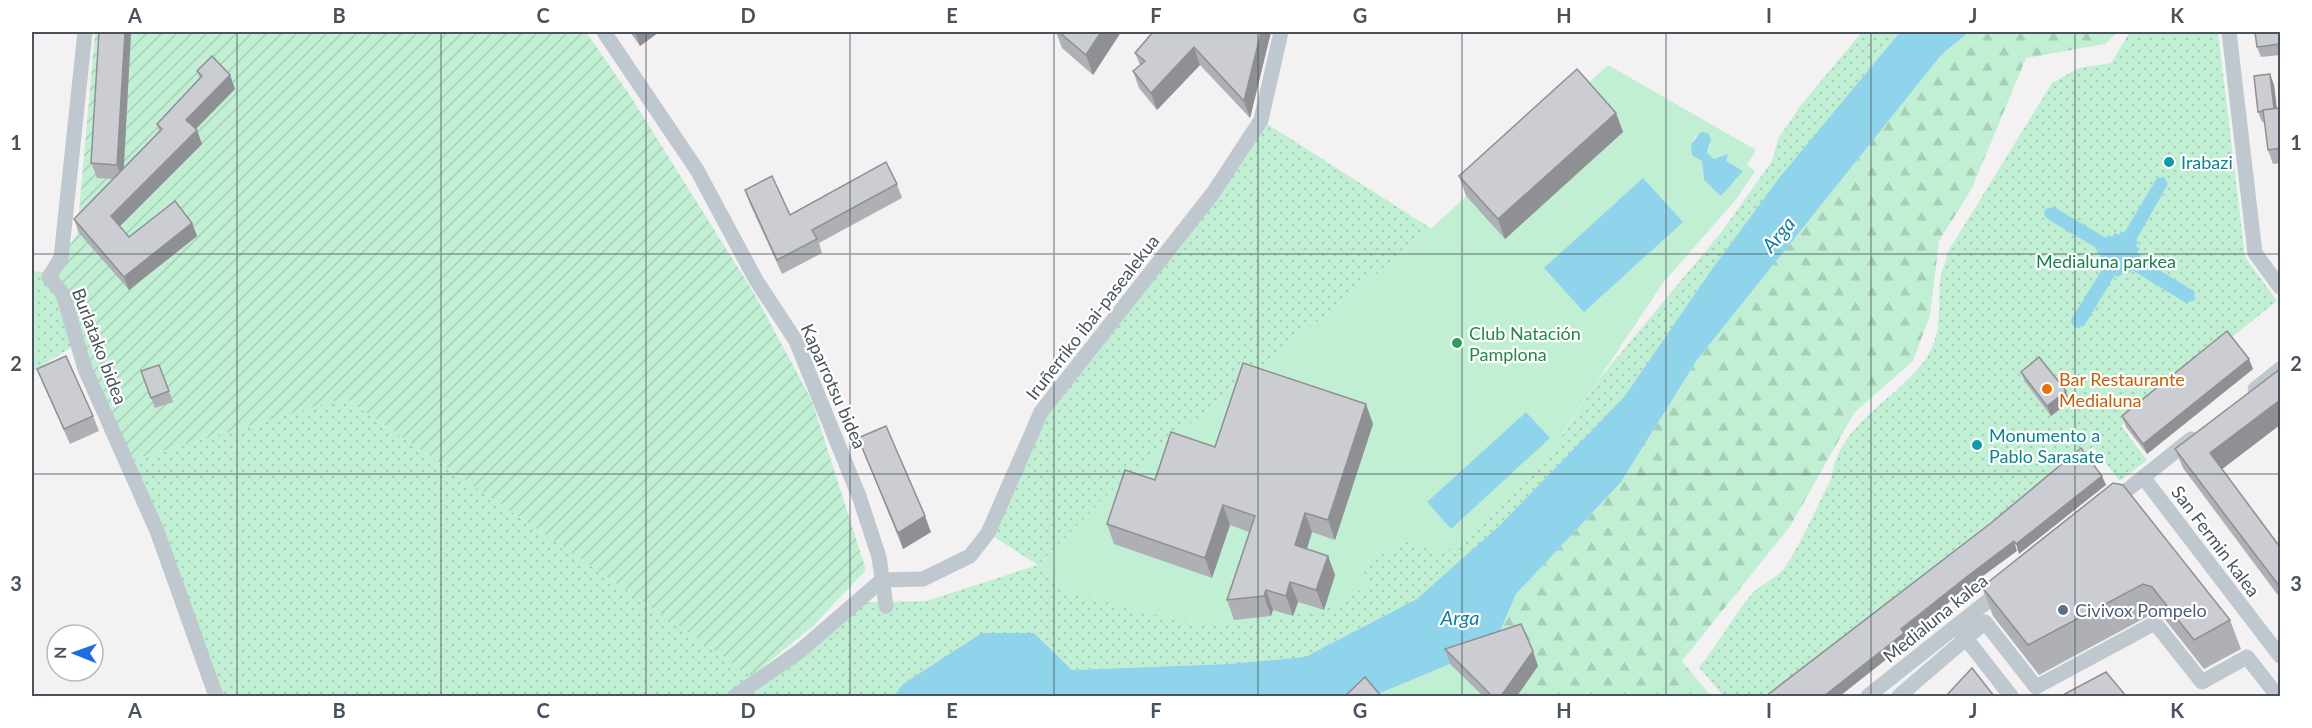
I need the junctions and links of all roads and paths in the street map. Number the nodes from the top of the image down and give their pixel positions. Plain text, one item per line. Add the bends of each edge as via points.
1 (85, 32) edge
2 (604, 32) edge
3 (1281, 32) edge
4 (2229, 32) edge
5 (2280, 287) edge
6 (2280, 369) edge
7 (2244, 398) edge
8 (2207, 426) edge
9 (2143, 477) junction
10 (2095, 516) edge
11 (882, 580) junction
12 (2011, 582) edge
13 (886, 606) dead end
14 (1961, 632) junction
15 (2280, 656) edge
16 (216, 696) edge
17 (735, 696) edge
18 (1868, 696) edge
19 (1899, 696) edge
20 (2011, 696) edge
21 (2274, 696) edge

1 - 16 street, Burlatako bidea via 61,258 49,277 63,294 85,369 158,531
2 - 11 street, Kaparrotsu bidea via 697,170 756,280 796,341 859,496 879,556
3 - 11 street, Iruñerriko ibai-pasealekua via 1261,120 1213,194 1041,412 988,533 970,556 923,579
4 - 5 street via 2255,253
6 - 7 street
8 - 9 street
9 - 10 street
9 - 15 street, San Fermin kalea
11 - 13 street
11 - 17 street via 800,651
12 - 14 street, Medialuna kalea
14 - 18 street, Medialuna kalea
14 - 19 street
14 - 20 street
14 - 21 street via 1985,622 2036,687 2155,623 2202,682 2247,657

